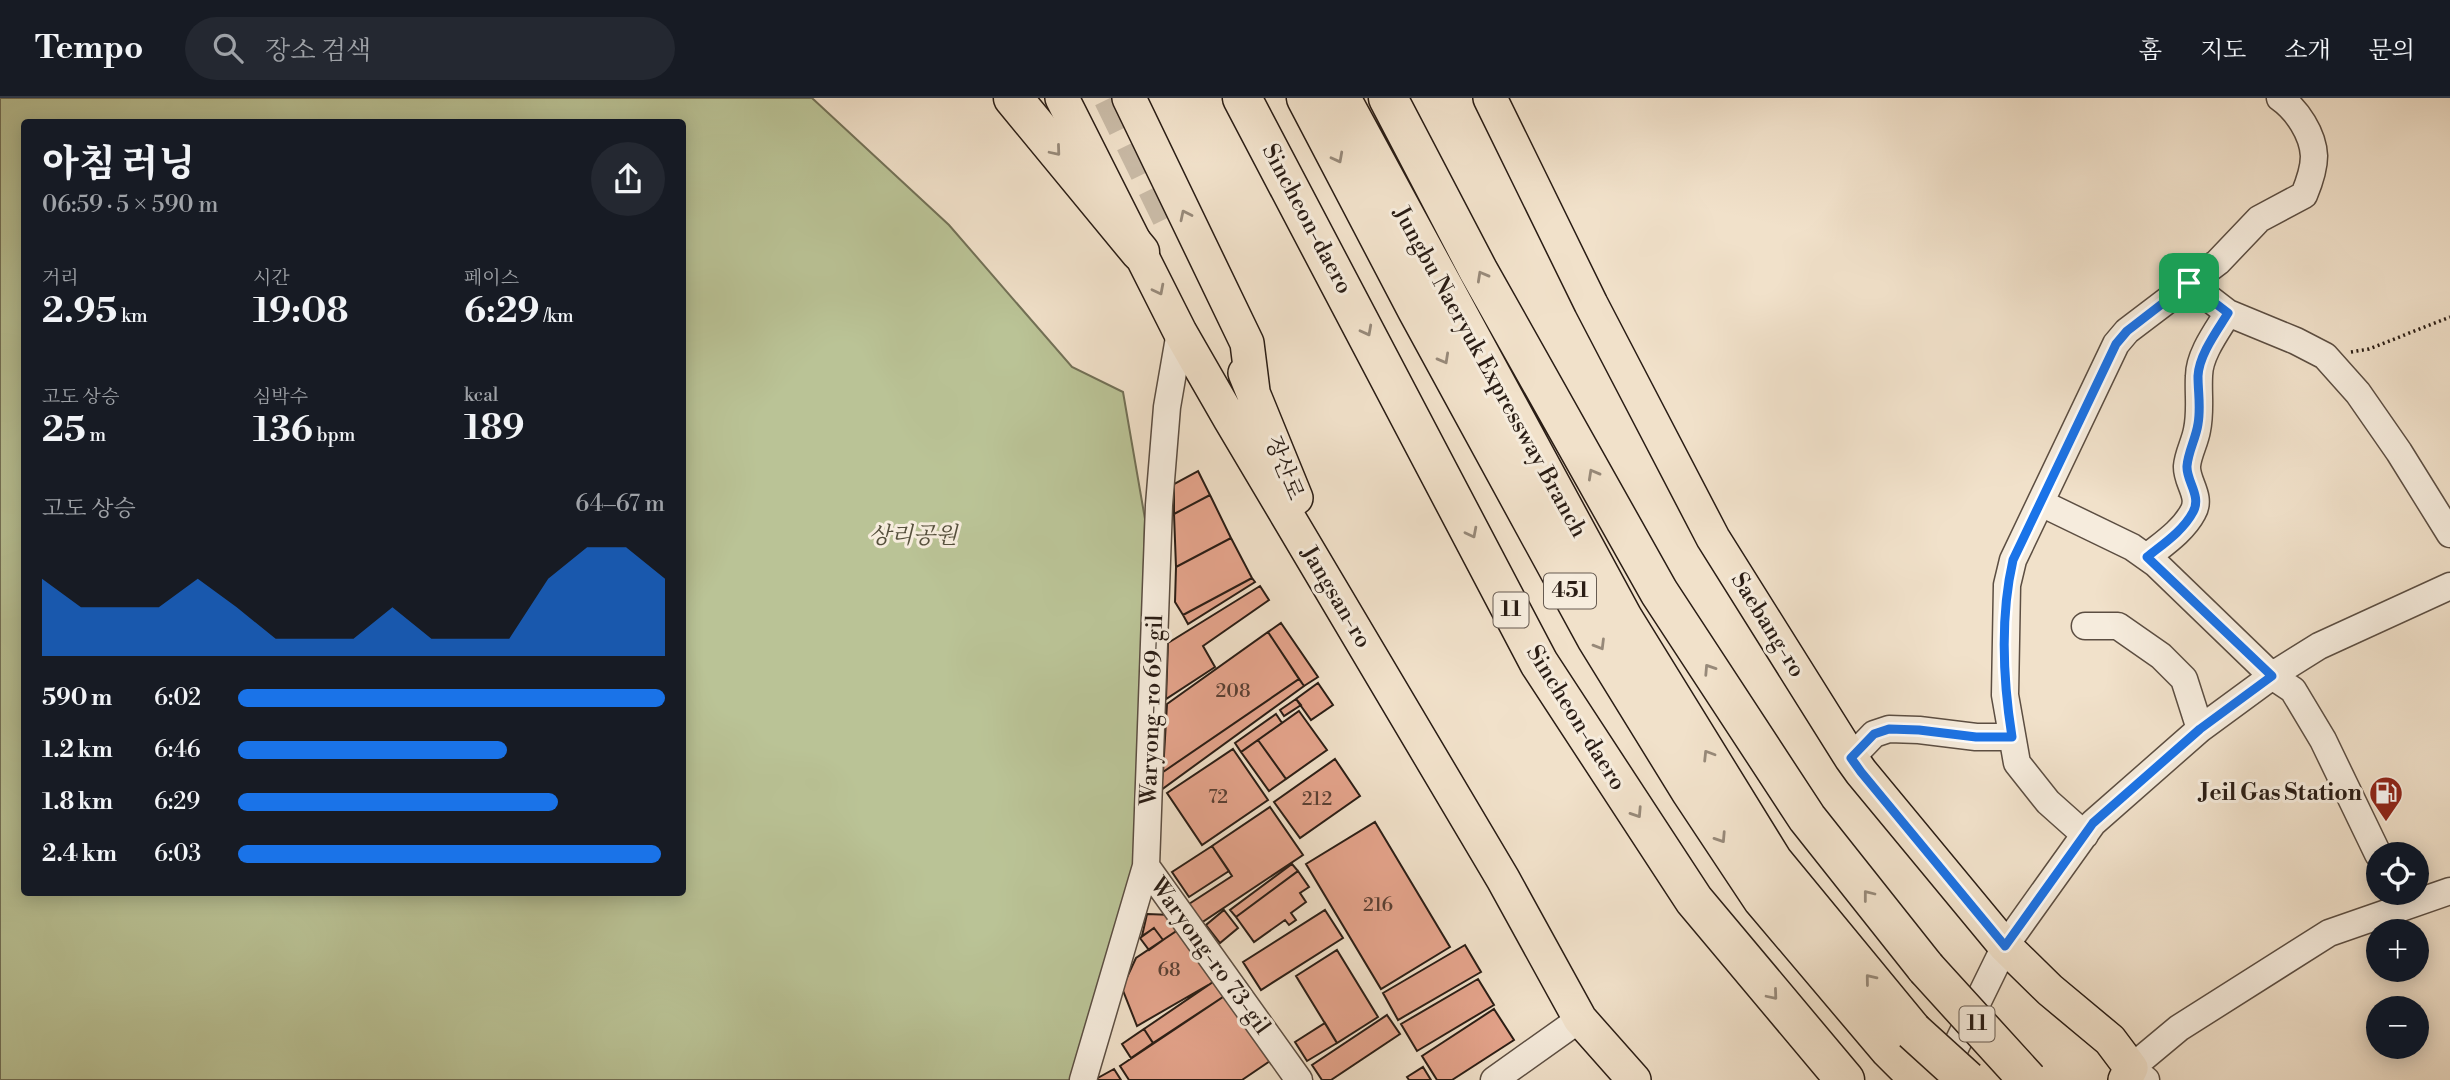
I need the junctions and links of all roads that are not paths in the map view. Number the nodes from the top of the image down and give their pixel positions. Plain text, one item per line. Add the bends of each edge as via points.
1 (1013, 98) edge
2 (1062, 98) edge
3 (1129, 98) edge
4 (1306, 98) edge
5 (1341, 98) edge
6 (1388, 98) edge
7 (1490, 98) edge
8 (2280, 98) edge
9 (1243, 101) edge
10 (1140, 251) junction
11 (2189, 283) junction
12 (2228, 313) junction
13 (1180, 332) junction
14 (1231, 346) dead end
15 (1254, 391) junction
16 (2041, 503) junction
17 (2450, 533) edge
18 (2147, 557) junction
19 (2450, 586) edge
20 (1332, 591) junction
21 (2085, 626) dead end
22 (2272, 676) junction
23 (2200, 729) junction
24 (2012, 737) junction
25 (1851, 758) junction
26 (2085, 835) junction
27 (2372, 842) edge
28 (1146, 866) junction
29 (2450, 891) edge
30 (2429, 895) edge
31 (2389, 905) edge
32 (2005, 946) junction
33 (1580, 1019) junction
34 (1901, 1040) junction
35 (2134, 1076) edge
36 (1083, 1080) edge
37 (1299, 1080) edge
38 (1494, 1080) edge
39 (1634, 1080) edge
40 (1845, 1080) edge
41 (1920, 1080) edge
42 (1940, 1080) edge
43 (1967, 1080) edge
44 (2028, 1080) edge

1 -> 10 highway
2 - 10 main road, Jangsan-ro
15 -> 3 main road via 1247,343
4 -> 34 highway, Jungbu Naeryuk Expressway Branch / 451 via 1596,638 1690,792 1762,899
34 -> 5 highway, Jungbu Naeryuk Expressway Branch / 451 via 1773,861 1623,618
44 -> 6 highway, 11, bridge via 1926,968 1807,818 1658,592 1478,270
7 - 25 main road, Saebang-ro via 1713,538
8 - 11 street via 2291,106 2308,133 2314,156 2304,195 2259,219 2218,262
9 -> 40 highway, Sincheon-daero / 11 via 1539,663 1694,900
10 -> 13 main road, Jangsan-ro
11 - 12 street
11 - 16 street via 2116,344
12 - 17 street via 2325,356 2358,393
12 - 18 street via 2198,375 2200,411 2187,464 2194,510 2181,529
13 - 20 main road, Jangsan-ro
13 - 28 street, Waryong-ro 69-gil via 1167,407 1159,505
14 - 15 main road, 장산로
15 - 20 main road, 장산로
16 - 18 street
16 - 24 street via 2013,560 2007,585 2006,695
18 - 22 street
19 - 22 street via 2319,646
20 - 33 main road, Jangsan-ro via 1503,879
21 - 23 street via 2118,626 2161,656 2184,679
22 - 23 street
22 - 27 street via 2293,690
23 - 26 street
24 - 25 street via 1889,729 1874,734
24 - 26 street via 2017,763 2048,802
25 - 32 main road, Saebang-ro
26 - 32 street
28 - 36 street, Waryong-ro 69-gil
28 - 37 street, Waryong-ro 73-gil
29 - 30 street
31 - 35 street via 2329,933 2179,1027
32 - 35 main road, Saebang-ro via 2110,1040
32 - 42 street
33 - 38 street
33 - 39 main road, Jangsan-ro
34 - 41 highway, Jungbu Naeryuk Expressway Branch / 451
34 - 43 highway, Jungbu Naeryuk Expressway Branch / 451, bridge

